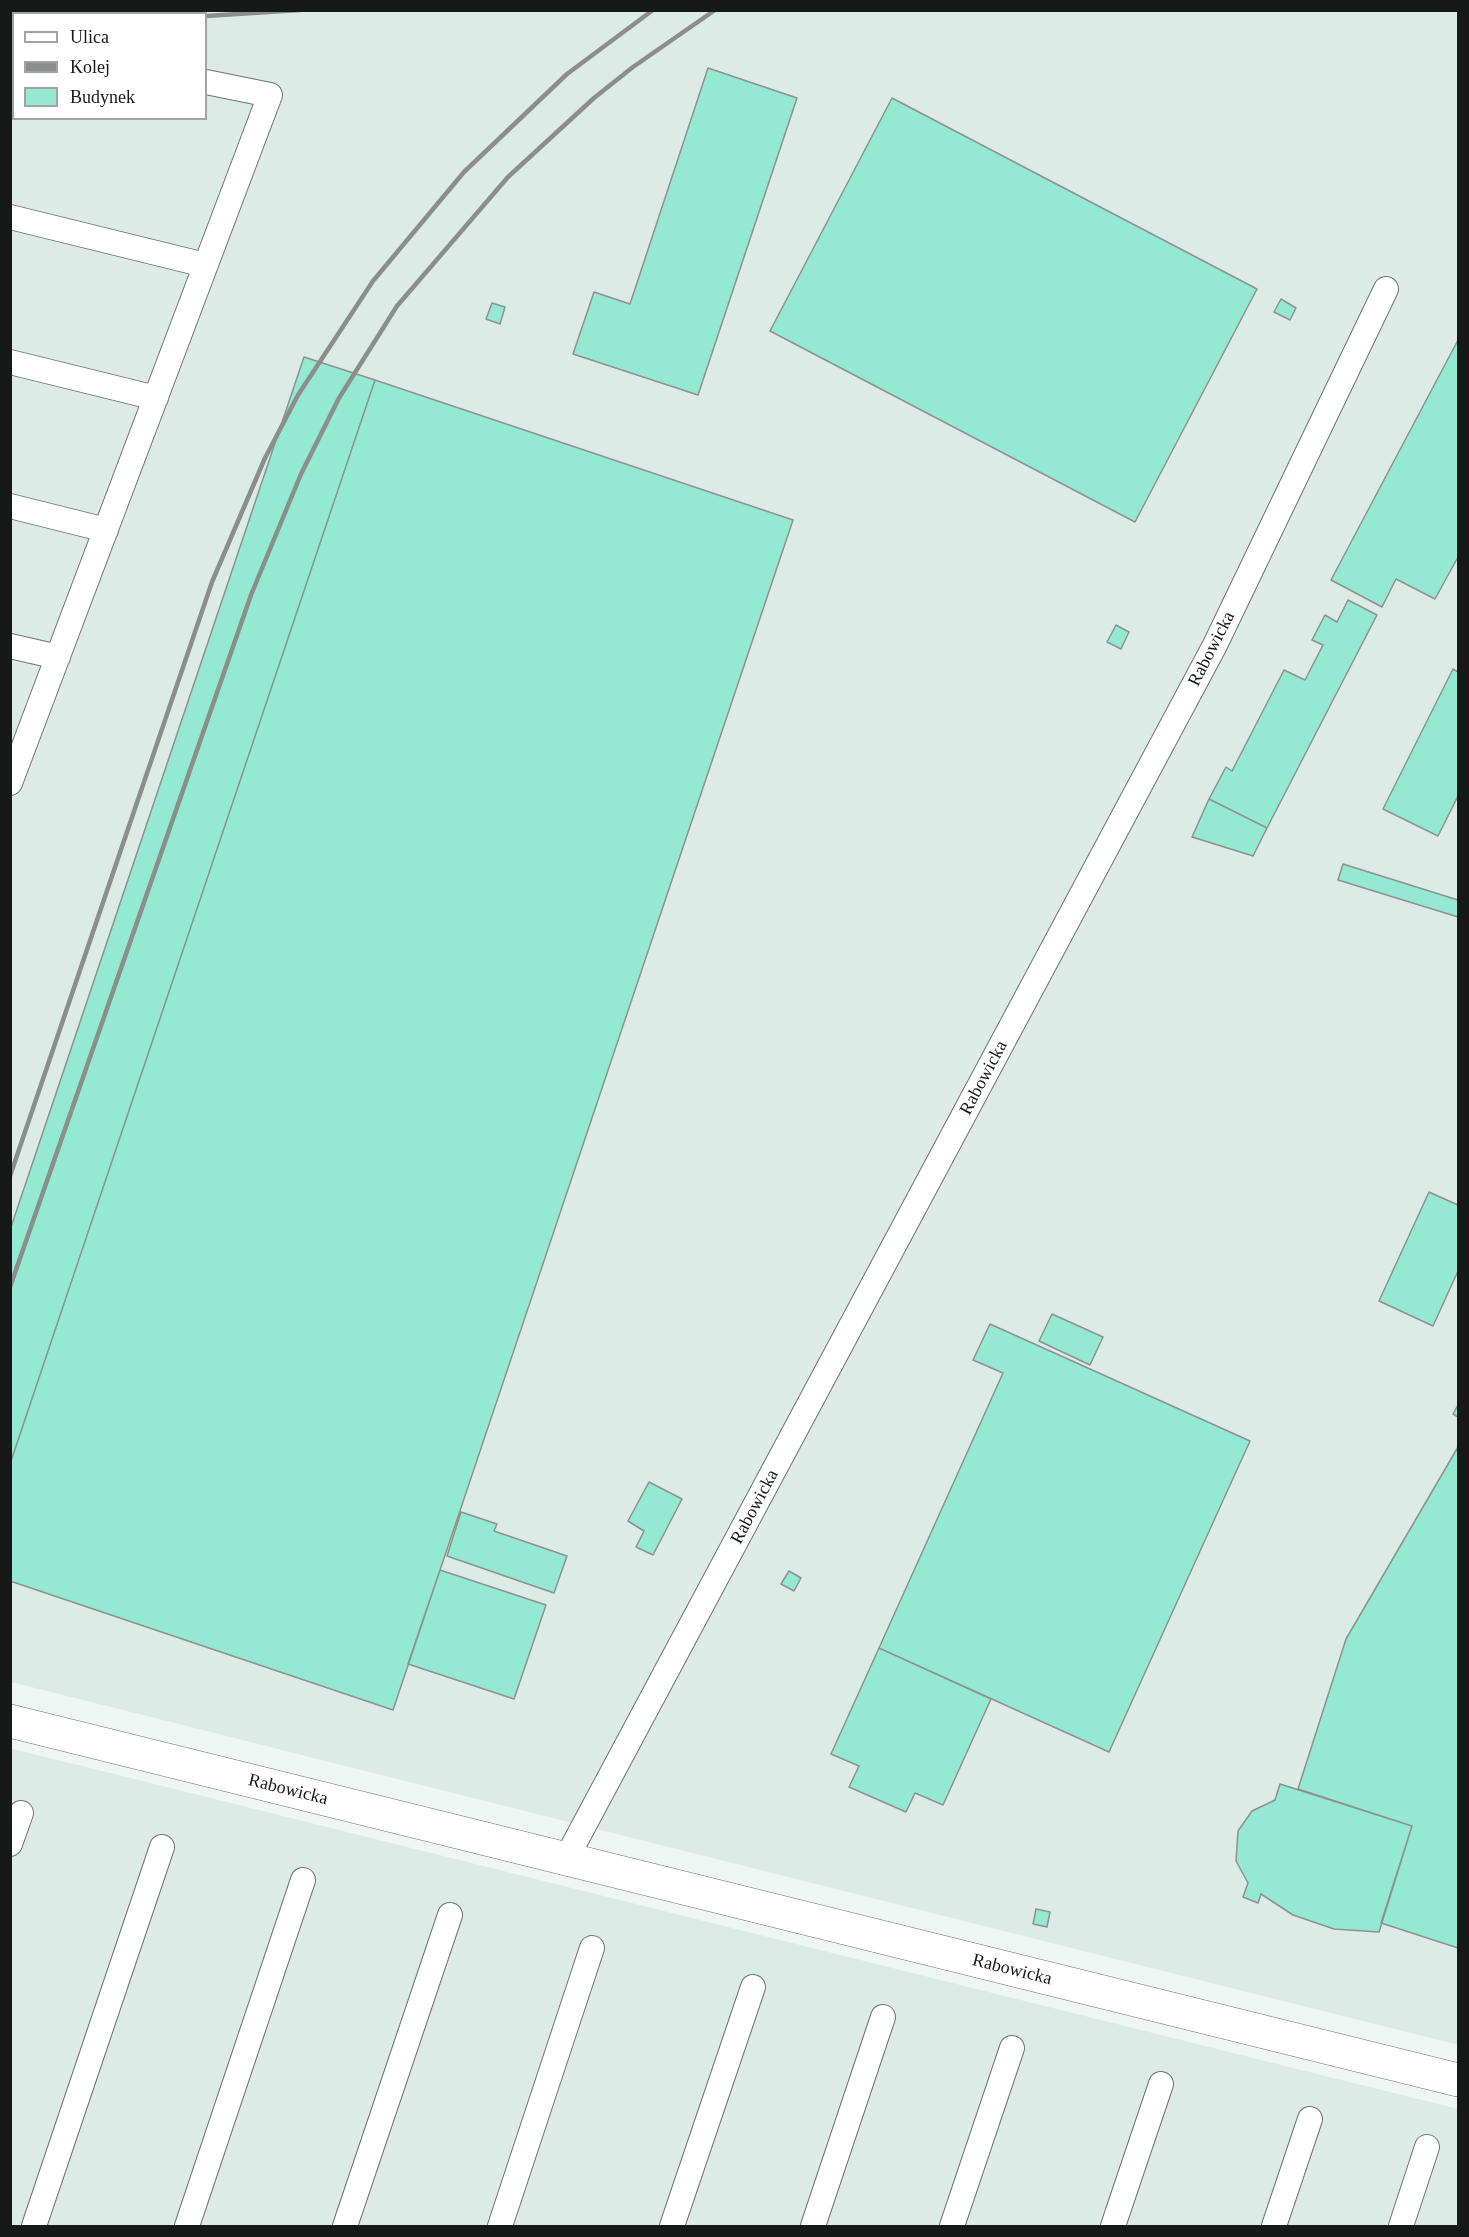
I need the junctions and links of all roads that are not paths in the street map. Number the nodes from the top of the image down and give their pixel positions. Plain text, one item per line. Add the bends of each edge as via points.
1 (207, 82) edge
2 (10, 218) edge
3 (206, 265) junction
4 (1386, 289) dead end
5 (10, 362) edge
6 (156, 398) junction
7 (10, 506) edge
8 (106, 530) junction
9 (10, 646) edge
10 (58, 657) junction
11 (10, 783) edge
12 (10, 1721) edge
13 (21, 1813) dead end
14 (10, 1844) edge
15 (162, 1846) dead end
16 (566, 1859) junction
17 (303, 1880) dead end
18 (450, 1915) dead end
19 (592, 1948) dead end
20 (753, 1987) dead end
21 (883, 2017) dead end
22 (1012, 2048) dead end
23 (1458, 2080) edge
24 (1161, 2084) dead end
25 (1310, 2119) dead end
26 (1426, 2147) dead end
27 (34, 2226) edge
28 (187, 2226) edge
29 (345, 2226) edge
30 (500, 2226) edge
31 (672, 2226) edge
32 (813, 2226) edge
33 (952, 2226) edge
34 (1113, 2226) edge
35 (1274, 2226) edge
36 (1401, 2226) edge

1 - 3 lane via 270,95
2 - 3 lane
3 - 6 lane
4 - 16 lane, Rabowicka via 1215,645
5 - 6 lane
6 - 8 lane
7 - 8 lane
8 - 10 lane
9 - 10 lane
10 - 11 lane
12 - 16 street, Rabowicka
13 - 14 lane
15 - 27 lane
16 - 23 street, Rabowicka
17 - 28 lane
18 - 29 lane
19 - 30 lane
20 - 31 lane
21 - 32 lane
22 - 33 lane
24 - 34 lane
25 - 35 lane
26 - 36 lane

